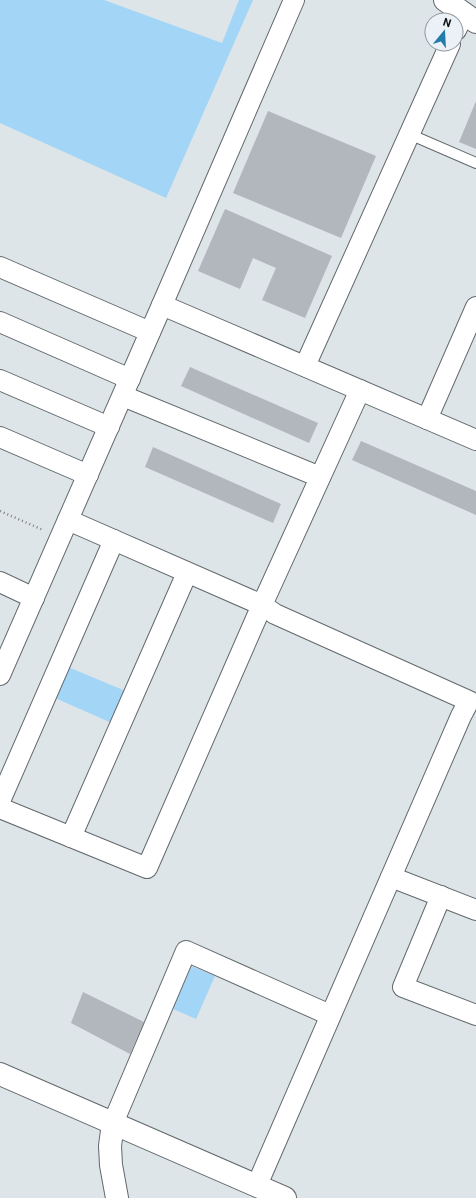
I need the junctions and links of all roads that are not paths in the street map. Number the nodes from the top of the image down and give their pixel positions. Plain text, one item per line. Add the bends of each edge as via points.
1 (294, 0) edge
2 (445, 0) edge
3 (465, 22) edge
4 (446, 52) edge
5 (409, 134) junction
6 (476, 163) edge
7 (0, 267) edge
8 (162, 305) junction
9 (476, 307) edge
10 (0, 322) edge
11 (150, 332) junction
12 (305, 366) junction
13 (0, 380) edge
14 (126, 388) junction
15 (360, 390) junction
16 (427, 418) junction
17 (109, 427) junction
18 (0, 436) edge
19 (476, 440) edge
20 (88, 475) junction
21 (320, 477) junction
22 (64, 529) junction
23 (114, 540) junction
24 (188, 573) junction
25 (0, 582) edge
26 (34, 598) junction
27 (262, 605) junction
28 (0, 675) edge
29 (471, 706) edge
30 (0, 801) edge
31 (0, 808) edge
32 (72, 837) junction
33 (391, 877) junction
34 (441, 896) junction
35 (476, 910) edge
36 (330, 1015) junction
37 (476, 1016) edge
38 (0, 1074) edge
39 (112, 1123) junction
40 (257, 1185) junction
41 (117, 1198) edge
42 (285, 1198) edge

1 - 8 street
2 - 3 street
4 - 5 street
5 - 6 lane
5 - 12 street
7 - 11 street
8 - 11 street
8 - 12 street
9 - 16 street
10 - 14 street
11 - 14 street
12 - 15 street
13 - 17 street
14 - 17 street
14 - 21 street
15 - 16 street
15 - 21 street
16 - 19 street
17 - 20 street
18 - 20 street
20 - 22 street
21 - 27 street
22 - 23 street
22 - 26 street
23 - 24 street
23 - 30 street
24 - 27 street
24 - 32 street
25 - 26 street
26 - 28 street
27 - 29 street via 275,614
27 - 32 street via 147,868
29 - 33 street
31 - 32 street
33 - 34 street
33 - 36 street
34 - 35 street
34 - 37 street via 403,987
36 - 39 street via 186,951
36 - 40 street
38 - 39 street
39 - 40 street
39 - 41 street via 111,1165
40 - 42 street

